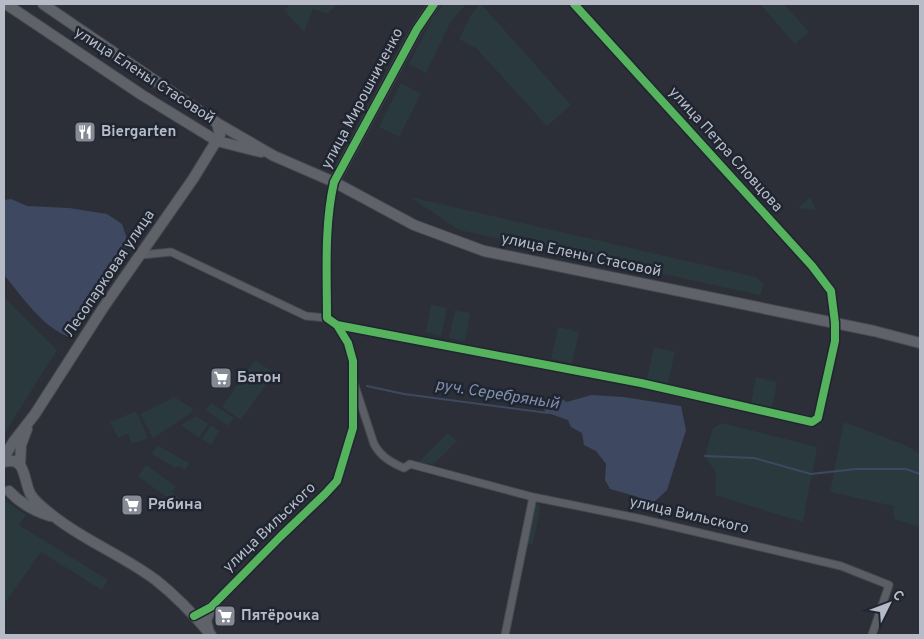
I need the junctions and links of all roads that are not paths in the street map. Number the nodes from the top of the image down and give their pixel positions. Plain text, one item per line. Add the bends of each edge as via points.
1 (6, 4) edge
2 (43, 4) edge
3 (434, 4) edge
4 (574, 4) edge
5 (217, 123) junction
6 (217, 141) junction
7 (274, 156) junction
8 (334, 182) junction
9 (141, 256) junction
10 (327, 318) junction
11 (834, 323) junction
12 (337, 325) junction
13 (920, 343) edge
14 (354, 383) junction
15 (28, 423) junction
16 (4, 457) edge
17 (4, 462) edge
18 (20, 465) junction
19 (25, 479) junction
20 (6, 490) edge
21 (533, 497) junction
22 (56, 519) junction
23 (211, 607) junction
24 (194, 616) junction
25 (210, 634) edge
26 (505, 635) edge
27 (872, 635) edge

1 - 6 main road, улица Елены Стасовой
2 - 5 main road, улица Елены Стасовой
3 - 8 main road, улица Мирошниченко via 417,29
4 - 11 street, улица Петра Словцова via 832,290
5 - 6 main road via 220,135
5 - 7 main road, улица Елены Стасовой
6 - 7 main road, улица Елены Стасовой
6 - 9 main road, Лесопарковая улица
7 - 8 main road, улица Елены Стасовой
8 - 10 street via 328,214
8 - 11 main road, улица Елены Стасовой via 414,225 484,251
9 - 10 street via 171,252 306,316
9 - 15 main road, Лесопарковая улица
10 - 12 street
11 - 12 street, улица Петра Словцова via 835,341 818,418 812,422 656,386
11 - 13 main road, улица Елены Стасовой
12 - 14 street via 348,343
14 - 21 street, улица Вильского via 377,449 390,462 404,468 410,464
14 - 23 street, улица Вильского via 353,428 337,481
15 - 16 main road
15 - 18 main road via 21,445
17 - 18 main road via 14,461
18 - 19 main road
19 - 20 main road via 18,489
19 - 22 main road via 30,494
20 - 22 main road via 17,500
21 - 26 street
21 - 27 street, улица Вильского via 822,561 889,585
22 - 24 main road via 157,581
23 - 24 street, улица Вильского
23 - 25 main road via 206,621
24 - 25 main road

